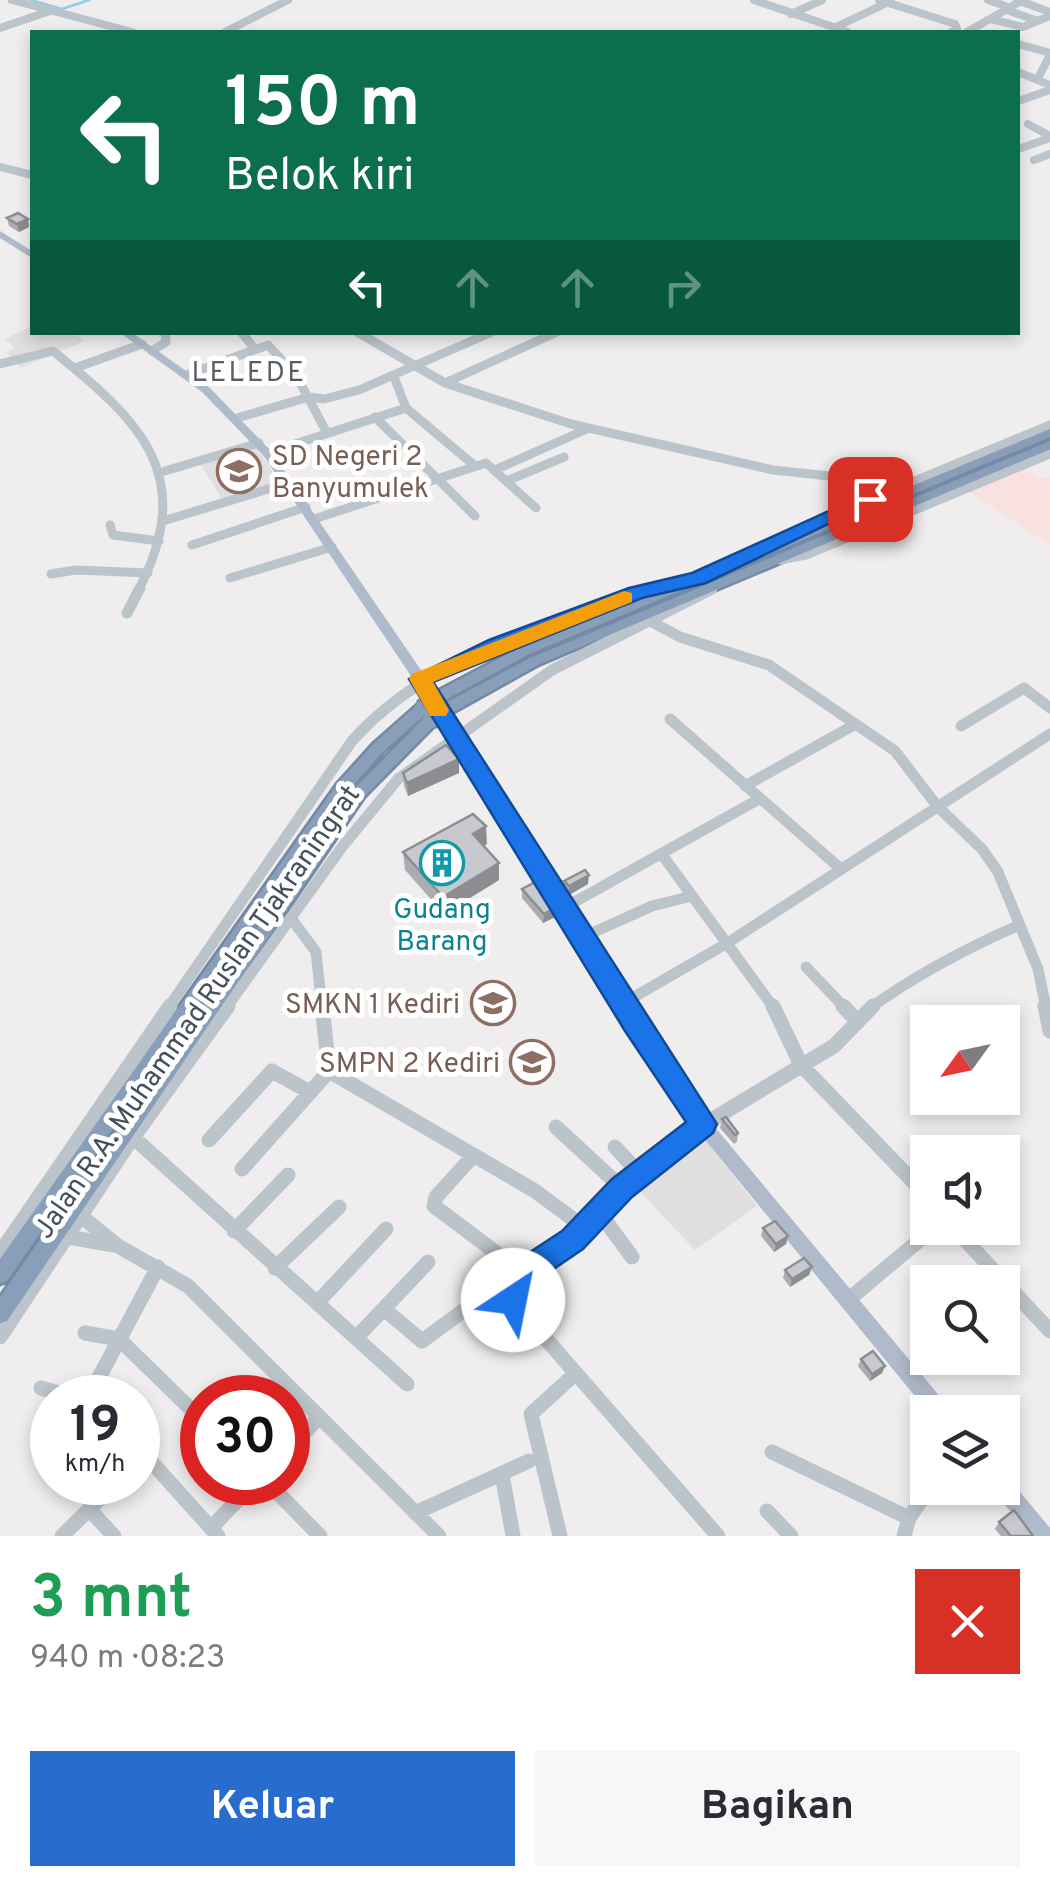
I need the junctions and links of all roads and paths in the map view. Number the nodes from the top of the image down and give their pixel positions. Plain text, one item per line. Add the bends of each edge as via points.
1 (12, 0) edge
2 (29, 0) edge
3 (288, 0) edge
4 (754, 0) edge
5 (822, 0) edge
6 (988, 0) edge
7 (1020, 0) edge
8 (887, 1) edge
9 (1006, 8) junction
10 (52, 10) junction
11 (1049, 12) edge
12 (793, 13) junction
13 (991, 18) junction
14 (1038, 22) junction
15 (1012, 25) junction
16 (837, 26) junction
17 (0, 28) edge
18 (125, 30) edge
19 (229, 30) edge
20 (844, 30) edge
21 (954, 30) edge
22 (971, 30) edge
23 (1003, 30) edge
24 (1020, 45) edge
25 (1050, 54) edge
26 (1020, 73) edge
27 (1037, 80) junction
28 (1050, 88) edge
29 (1020, 101) edge
30 (1028, 124) dead end
31 (1050, 137) edge
32 (1020, 138) edge
33 (1031, 144) junction
34 (1020, 148) edge
35 (1050, 154) edge
36 (1034, 160) dead end
37 (0, 167) edge
38 (30, 174) edge
39 (2, 238) edge
40 (30, 257) edge
41 (128, 335) edge
42 (165, 335) edge
43 (244, 335) edge
44 (362, 335) edge
45 (485, 335) edge
46 (550, 335) edge
47 (147, 348) junction
48 (254, 348) junction
49 (0, 364) edge
50 (416, 366) junction
51 (75, 368) junction
52 (186, 374) junction
53 (394, 377) junction
54 (444, 383) junction
55 (309, 397) junction
56 (406, 408) junction
57 (375, 417) junction
58 (237, 418) junction
59 (1050, 425) edge
60 (590, 428) junction
61 (326, 432) junction
62 (1050, 433) edge
63 (1050, 445) edge
64 (263, 448) junction
65 (1050, 454) edge
66 (564, 457) dead end
67 (475, 466) junction
68 (496, 469) junction
69 (164, 471) junction
70 (437, 478) junction
71 (510, 480) junction
72 (288, 483) junction
73 (905, 484) junction
74 (536, 508) dead end
75 (310, 513) junction
76 (476, 516) dead end
77 (163, 521) junction
78 (110, 526) dead end
79 (159, 541) junction
80 (192, 545) dead end
81 (332, 546) junction
82 (761, 552) junction
83 (775, 561) junction
84 (148, 572) junction
85 (50, 574) dead end
86 (230, 578) dead end
87 (699, 578) junction
88 (715, 586) junction
89 (127, 612) dead end
90 (652, 622) junction
91 (420, 679) junction
92 (1050, 708) edge
93 (433, 710) junction
94 (670, 719) dead end
95 (854, 726) junction
96 (961, 726) dead end
97 (1050, 734) edge
98 (453, 737) junction
99 (745, 786) junction
100 (759, 799) junction
101 (938, 807) junction
102 (663, 856) junction
103 (841, 869) junction
104 (692, 896) junction
105 (562, 910) junction
106 (291, 918) junction
107 (1017, 926) junction
108 (580, 938) junction
109 (729, 942) junction
110 (806, 967) dead end
111 (622, 1004) junction
112 (858, 1022) junction
113 (1050, 1031) edge
114 (801, 1065) junction
115 (329, 1071) junction
116 (310, 1092) junction
117 (92, 1124) junction
118 (704, 1124) junction
119 (556, 1127) dead end
120 (209, 1140) dead end
121 (132, 1141) junction
122 (615, 1147) dead end
123 (474, 1155) junction
124 (77, 1165) junction
125 (242, 1169) dead end
126 (100, 1171) junction
127 (639, 1174) junction
128 (288, 1175) dead end
129 (910, 1178) edge
130 (622, 1188) junction
131 (85, 1195) junction
132 (54, 1198) junction
133 (339, 1206) dead end
134 (599, 1212) junction
135 (82, 1216) junction
136 (25, 1220) junction
137 (584, 1228) junction
138 (386, 1229) dead end
139 (234, 1231) junction
140 (68, 1237) junction
141 (914, 1245) edge
142 (970, 1245) edge
143 (118, 1246) junction
144 (0, 1253) edge
145 (632, 1257) dead end
146 (428, 1262) dead end
147 (158, 1267) junction
148 (275, 1268) junction
149 (523, 1273) junction
150 (0, 1274) edge
151 (848, 1300) junction
152 (317, 1303) junction
153 (384, 1309) junction
154 (462, 1311) dead end
155 (0, 1314) edge
156 (1050, 1332) edge
157 (85, 1334) dead end
158 (0, 1337) edge
159 (356, 1338) junction
160 (118, 1339) junction
161 (576, 1374) junction
162 (100, 1375) edge
163 (406, 1384) dead end
164 (926, 1395) edge
165 (180, 1399) edge
166 (318, 1418) junction
167 (310, 1427) edge
168 (772, 1452) dead end
169 (529, 1461) dead end
170 (502, 1474) junction
171 (160, 1476) edge
172 (93, 1505) edge
173 (237, 1505) edge
174 (290, 1505) edge
175 (918, 1505) edge
176 (1018, 1505) edge
177 (89, 1509) junction
178 (767, 1511) dead end
179 (415, 1513) junction
180 (909, 1518) junction
181 (214, 1532) edge
182 (62, 1536) edge
183 (114, 1536) edge
184 (320, 1536) edge
185 (439, 1536) edge
186 (512, 1536) edge
187 (560, 1536) edge
188 (718, 1536) edge
189 (791, 1536) edge
190 (904, 1536) edge
191 (1044, 1536) edge

1 - 10 street
2 - 10 street
3 - 19 street
4 - 12 street
5 - 12 street
6 - 9 street
7 - 9 street
7 - 11 street
8 - 16 street
8 - 21 street via 954,24
9 - 13 street
9 - 14 street
10 - 17 street
10 - 18 street
11 - 14 street
12 - 16 street
13 - 15 street
13 - 22 street
14 - 15 street
15 - 23 street
16 - 20 street
24 - 25 street
25 - 27 street
26 - 27 street
27 - 28 street
28 - 29 street
30 - 31 street
31 - 33 street
32 - 33 street
33 - 34 street
35 - 36 street
37 - 38 street
39 - 40 main road
41 - 47 main road
42 - 47 street via 166,342
43 - 48 street
44 - 50 street
45 - 50 street
46 - 54 street
47 - 51 street
47 - 52 main road
48 - 52 street
48 - 55 street via 274,349
49 - 51 street via 50,350
50 - 53 street
50 - 54 street
51 - 69 street via 118,405
52 - 58 main road
53 - 55 street via 332,398
53 - 56 street
54 - 60 street
55 - 58 street
55 - 61 street
56 - 57 street
56 - 67 street
57 - 61 street
57 - 70 street
58 - 64 main road
59 - 73 street, Jalan R.A. Muhammad Ruslan Tjakraningrat
60 - 68 street
60 - 73 street via 773,470
61 - 64 street
62 - 82 highway, Jalan R.A. Muhammad Ruslan Tjakraningrat
63 - 83 highway, Jalan R.A. Muhammad Ruslan Tjakraningrat
64 - 69 street
64 - 72 main road
65 - 83 street, Jalan R.A. Muhammad Ruslan Tjakraningrat
66 - 71 street
67 - 68 street
67 - 70 street
68 - 71 street
69 - 77 street
70 - 75 street
70 - 76 street
71 - 74 street
72 - 75 main road
72 - 77 street
73 - 82 street, Jalan R.A. Muhammad Ruslan Tjakraningrat
75 - 80 street
75 - 81 main road
77 - 79 street
78 - 79 street via 110,535
79 - 84 street
81 - 86 street
81 - 91 main road
82 - 87 highway, Jalan R.A. Muhammad Ruslan Tjakraningrat
83 - 88 highway, Jalan R.A. Muhammad Ruslan Tjakraningrat
84 - 85 street
84 - 89 street
87 - 91 street, Jalan R.A. Muhammad Ruslan Tjakraningrat via 629,596
87 - 93 highway, Jalan R.A. Muhammad Ruslan Tjakraningrat via 512,657
88 - 90 street, Jalan R.A. Muhammad Ruslan Tjakraningrat
88 - 93 highway, Jalan R.A. Muhammad Ruslan Tjakraningrat
90 - 95 street via 697,646 769,665
90 - 98 street, Jalan R.A. Muhammad Ruslan Tjakraningrat via 552,670
91 - 98 main road
91 - 117 street, Jalan R.A. Muhammad Ruslan Tjakraningrat via 352,741
92 - 96 street via 1024,688
93 - 124 highway, Jalan R.A. Muhammad Ruslan Tjakraningrat via 379,746 342,788
93 - 126 highway, Jalan R.A. Muhammad Ruslan Tjakraningrat via 359,793
94 - 99 street
95 - 99 street
95 - 101 street via 899,754
97 - 101 street
98 - 105 main road
98 - 106 street, Jalan R.A. Muhammad Ruslan Tjakraningrat via 388,790
99 - 100 street
100 - 102 street
100 - 103 street
101 - 103 street
101 - 107 street via 994,865
102 - 104 street
102 - 105 street
103 - 109 street
104 - 108 street
104 - 109 street
105 - 108 main road
106 - 115 street via 316,952
106 - 121 street, Jalan R.A. Muhammad Ruslan Tjakraningrat
107 - 112 street via 941,960
107 - 113 street via 1042,980
108 - 111 main road
109 - 111 street
109 - 114 street via 786,1028
110 - 112 street
111 - 118 main road
112 - 114 street
114 - 118 street
114 - 129 street
115 - 116 street
115 - 123 street
116 - 120 street via 272,1071
116 - 125 street
117 - 124 highway
117 - 136 street, Jalan R.A. Muhammad Ruslan Tjakraningrat
118 - 127 street
118 - 151 main road
119 - 130 street
121 - 126 highway
121 - 135 street, Jalan R.A. Muhammad Ruslan Tjakraningrat
121 - 139 street
122 - 127 street
123 - 137 street
123 - 149 street via 436,1197 435,1209
124 - 132 highway, Jalan R.A. Muhammad Ruslan Tjakraningrat
126 - 131 highway, Jalan R.A. Muhammad Ruslan Tjakraningrat
127 - 130 street
128 - 139 street
130 - 134 street
131 - 135 highway
131 - 155 highway, Jalan R.A. Muhammad Ruslan Tjakraningrat
132 - 136 highway
132 - 150 highway, Jalan R.A. Muhammad Ruslan Tjakraningrat
133 - 148 street
134 - 137 street
134 - 145 street
135 - 140 street, Jalan R.A. Muhammad Ruslan Tjakraningrat
135 - 143 street
136 - 144 street, Jalan R.A. Muhammad Ruslan Tjakraningrat
137 - 149 street
138 - 152 street
139 - 148 street
140 - 143 street
140 - 158 street, Jalan R.A. Muhammad Ruslan Tjakraningrat
141 - 151 street
142 - 156 street
143 - 147 street
146 - 153 street
147 - 160 street
147 - 166 street via 204,1301
148 - 152 street
149 - 161 street via 511,1296
151 - 164 main road
152 - 159 street
153 - 154 street via 422,1342
153 - 159 street
157 - 160 street
159 - 163 street
160 - 162 street
160 - 165 street
161 - 187 street via 531,1414
161 - 188 street
166 - 167 street
166 - 179 street
168 - 180 street
169 - 170 street
170 - 179 street
170 - 186 street
171 - 181 street
172 - 177 street
173 - 181 street
174 - 184 street
175 - 180 street
176 - 191 main road
177 - 182 street
177 - 183 street
178 - 189 street
179 - 185 street
180 - 190 street

